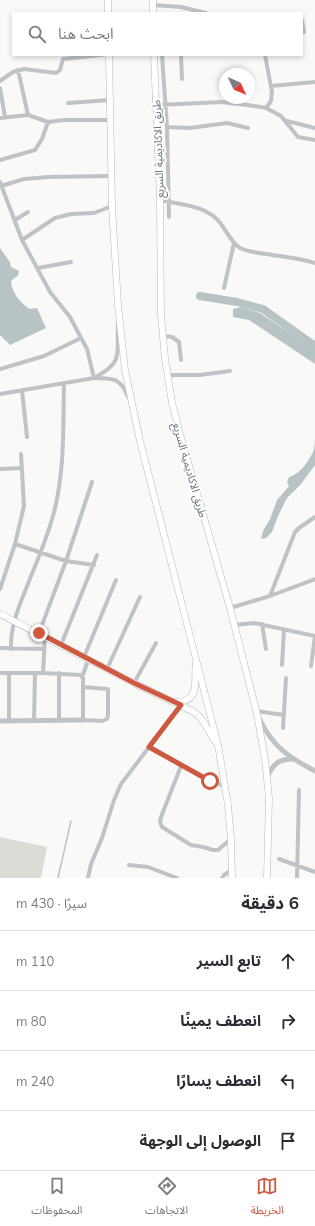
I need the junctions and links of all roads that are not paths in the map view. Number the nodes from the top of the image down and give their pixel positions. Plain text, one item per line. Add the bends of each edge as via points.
1 (108, 0) edge
2 (153, 3) edge
3 (108, 12) edge
4 (202, 12) edge
5 (303, 26) edge
6 (304, 32) dead end
7 (92, 56) edge
8 (109, 56) edge
9 (154, 56) edge
10 (162, 56) edge
11 (181, 56) edge
12 (265, 56) edge
13 (18, 70) junction
14 (182, 79) dead end
15 (0, 81) edge
16 (315, 82) edge
17 (271, 86) junction
18 (0, 88) edge
19 (110, 100) junction
20 (68, 103) dead end
21 (165, 104) junction
22 (157, 105) junction
23 (266, 108) junction
24 (28, 115) junction
25 (2, 118) edge
26 (110, 120) junction
27 (287, 121) junction
28 (48, 122) junction
29 (167, 127) junction
30 (248, 128) dead end
31 (315, 128) edge
32 (315, 140) edge
33 (0, 160) edge
34 (112, 176) junction
35 (1, 184) edge
36 (160, 200) junction
37 (169, 202) junction
38 (112, 206) junction
39 (28, 212) dead end
40 (169, 217) dead end
41 (15, 220) junction
42 (22, 240) junction
43 (234, 243) junction
44 (71, 262) dead end
45 (315, 263) edge
46 (38, 268) junction
47 (224, 288) dead end
48 (118, 304) junction
49 (163, 336) junction
50 (81, 338) junction
51 (181, 360) dead end
52 (0, 369) edge
53 (230, 371) dead end
54 (168, 375) junction
55 (94, 378) junction
56 (64, 383) junction
57 (22, 390) junction
58 (0, 394) edge
59 (134, 414) junction
60 (27, 437) dead end
61 (21, 454) dead end
62 (22, 468) junction
63 (0, 469) edge
64 (92, 482) dead end
65 (315, 517) edge
66 (15, 544) junction
67 (41, 553) junction
68 (97, 554) dead end
69 (66, 561) junction
70 (94, 564) junction
71 (315, 579) edge
72 (116, 580) dead end
73 (0, 589) edge
74 (270, 596) junction
75 (140, 597) dead end
76 (230, 608) junction
77 (0, 614) edge
78 (14, 620) junction
79 (262, 624) junction
80 (235, 625) junction
81 (284, 629) junction
82 (39, 633) junction
83 (315, 636) edge
84 (45, 637) junction
85 (156, 644) dead end
86 (61, 645) junction
87 (0, 648) edge
88 (11, 649) junction
89 (44, 649) junction
90 (266, 649) dead end
91 (86, 659) junction
92 (196, 663) junction
93 (282, 665) dead end
94 (311, 666) dead end
95 (107, 669) junction
96 (0, 673) edge
97 (9, 673) junction
98 (35, 673) junction
99 (43, 673) junction
100 (59, 674) junction
101 (82, 676) junction
102 (286, 678) dead end
103 (134, 683) junction
104 (83, 687) junction
105 (174, 702) junction
106 (181, 705) junction
107 (256, 712) junction
108 (284, 715) junction
109 (59, 720) junction
110 (83, 720) junction
111 (0, 721) edge
112 (9, 721) junction
113 (34, 721) junction
114 (284, 728) dead end
115 (218, 745) junction
116 (149, 747) junction
117 (293, 759) junction
118 (181, 766) junction
119 (315, 771) edge
120 (267, 777) junction
121 (225, 786) junction
122 (299, 790) dead end
123 (231, 839) junction
124 (279, 859) dead end
125 (129, 865) dead end
126 (297, 866) junction
127 (232, 870) junction
128 (315, 872) edge
129 (88, 878) edge
130 (177, 878) edge
131 (222, 878) edge
132 (232, 878) edge
133 (267, 878) edge
134 (297, 878) edge

1 - 3 main road
2 - 4 street
5 - 6 street
7 - 13 street via 64,59 56,73
8 - 19 main road
9 - 22 main road, طريق الاكاديمية السريع
10 - 21 street
11 - 14 street
12 - 17 street
13 - 15 street
13 - 24 street
16 - 17 street
17 - 23 street via 272,96
18 - 25 street
19 - 20 street
19 - 26 main road
21 - 22 street
21 - 23 street via 222,102
21 - 29 street
22 - 36 main road, طريق الاكاديمية السريع
23 - 27 street
24 - 25 street
24 - 28 street
26 - 28 street
26 - 34 main road
27 - 31 street
27 - 32 street via 298,137
28 - 33 street via 42,139 34,150
29 - 30 street via 190,128 227,123
29 - 37 street
34 - 35 street via 48,177
34 - 38 main road
35 - 41 street
36 - 37 street
36 - 49 main road, طريق الاكاديمية السريع
37 - 40 street
37 - 43 street via 208,212 222,225
38 - 42 street via 94,214 71,214 55,218
38 - 48 main road
39 - 41 street
41 - 42 street
42 - 46 street
43 - 45 street via 247,250
43 - 47 street
44 - 46 street
46 - 50 street via 50,292 70,317
48 - 55 street via 116,360 111,367
48 - 59 main road via 125,370
49 - 51 street via 172,337 180,342
49 - 54 main road, طريق الاكاديمية السريع
50 - 52 street via 44,356
50 - 55 street via 90,358
53 - 54 street via 216,374
54 - 76 main road, طريق الاكاديمية السريع via 180,434
55 - 56 street
55 - 59 street via 111,378 119,381 126,390
56 - 57 street
56 - 67 street via 60,480 53,515
57 - 58 street
57 - 60 street
59 - 92 main road
61 - 62 street
62 - 63 street
62 - 66 street via 24,506
64 - 69 street
65 - 74 street via 295,532
66 - 67 street
66 - 73 street
67 - 69 street
67 - 78 street
68 - 70 street
69 - 70 street
69 - 82 street
70 - 86 street
71 - 74 street
72 - 91 street
74 - 76 street
75 - 95 street
76 - 80 main road, طريق الاكاديمية السريع
77 - 78 main road
78 - 82 main road
78 - 88 street
79 - 80 street
79 - 81 street
79 - 90 street
80 - 107 main road, طريق الاكاديمية السريع
81 - 83 street
81 - 93 street
82 - 84 main road
83 - 94 street
84 - 86 main road
84 - 89 street
85 - 103 street
86 - 91 main road
87 - 88 street
88 - 89 street
89 - 99 street
91 - 95 main road
91 - 101 street
92 - 105 main road via 194,693 186,700
92 - 115 main road
95 - 103 main road
96 - 97 street
97 - 98 street
97 - 112 street
98 - 99 street
98 - 113 street
99 - 100 street
100 - 101 street
100 - 109 street
101 - 104 street
102 - 108 street
103 - 105 main road
104 - 110 street
104 - 110 street via 106,688 109,692 107,719
105 - 106 main road
106 - 115 main road via 202,718 212,739
106 - 116 street
107 - 108 street
107 - 117 street via 276,745
107 - 120 main road, طريق الاكاديمية السريع
108 - 114 street
109 - 110 street
109 - 113 street
111 - 112 street
112 - 113 street
115 - 121 main road
116 - 118 street
116 - 129 street via 125,777 117,792
117 - 119 street
117 - 120 street via 278,762
118 - 121 street via 213,783
118 - 123 street via 161,817 162,827 191,845 213,850 218,850
120 - 133 main road, طريق الاكاديمية السريع
121 - 123 main road
122 - 126 street
123 - 127 main road
124 - 126 street
125 - 130 street via 148,867
126 - 128 street
126 - 134 street
127 - 131 street
127 - 132 main road

